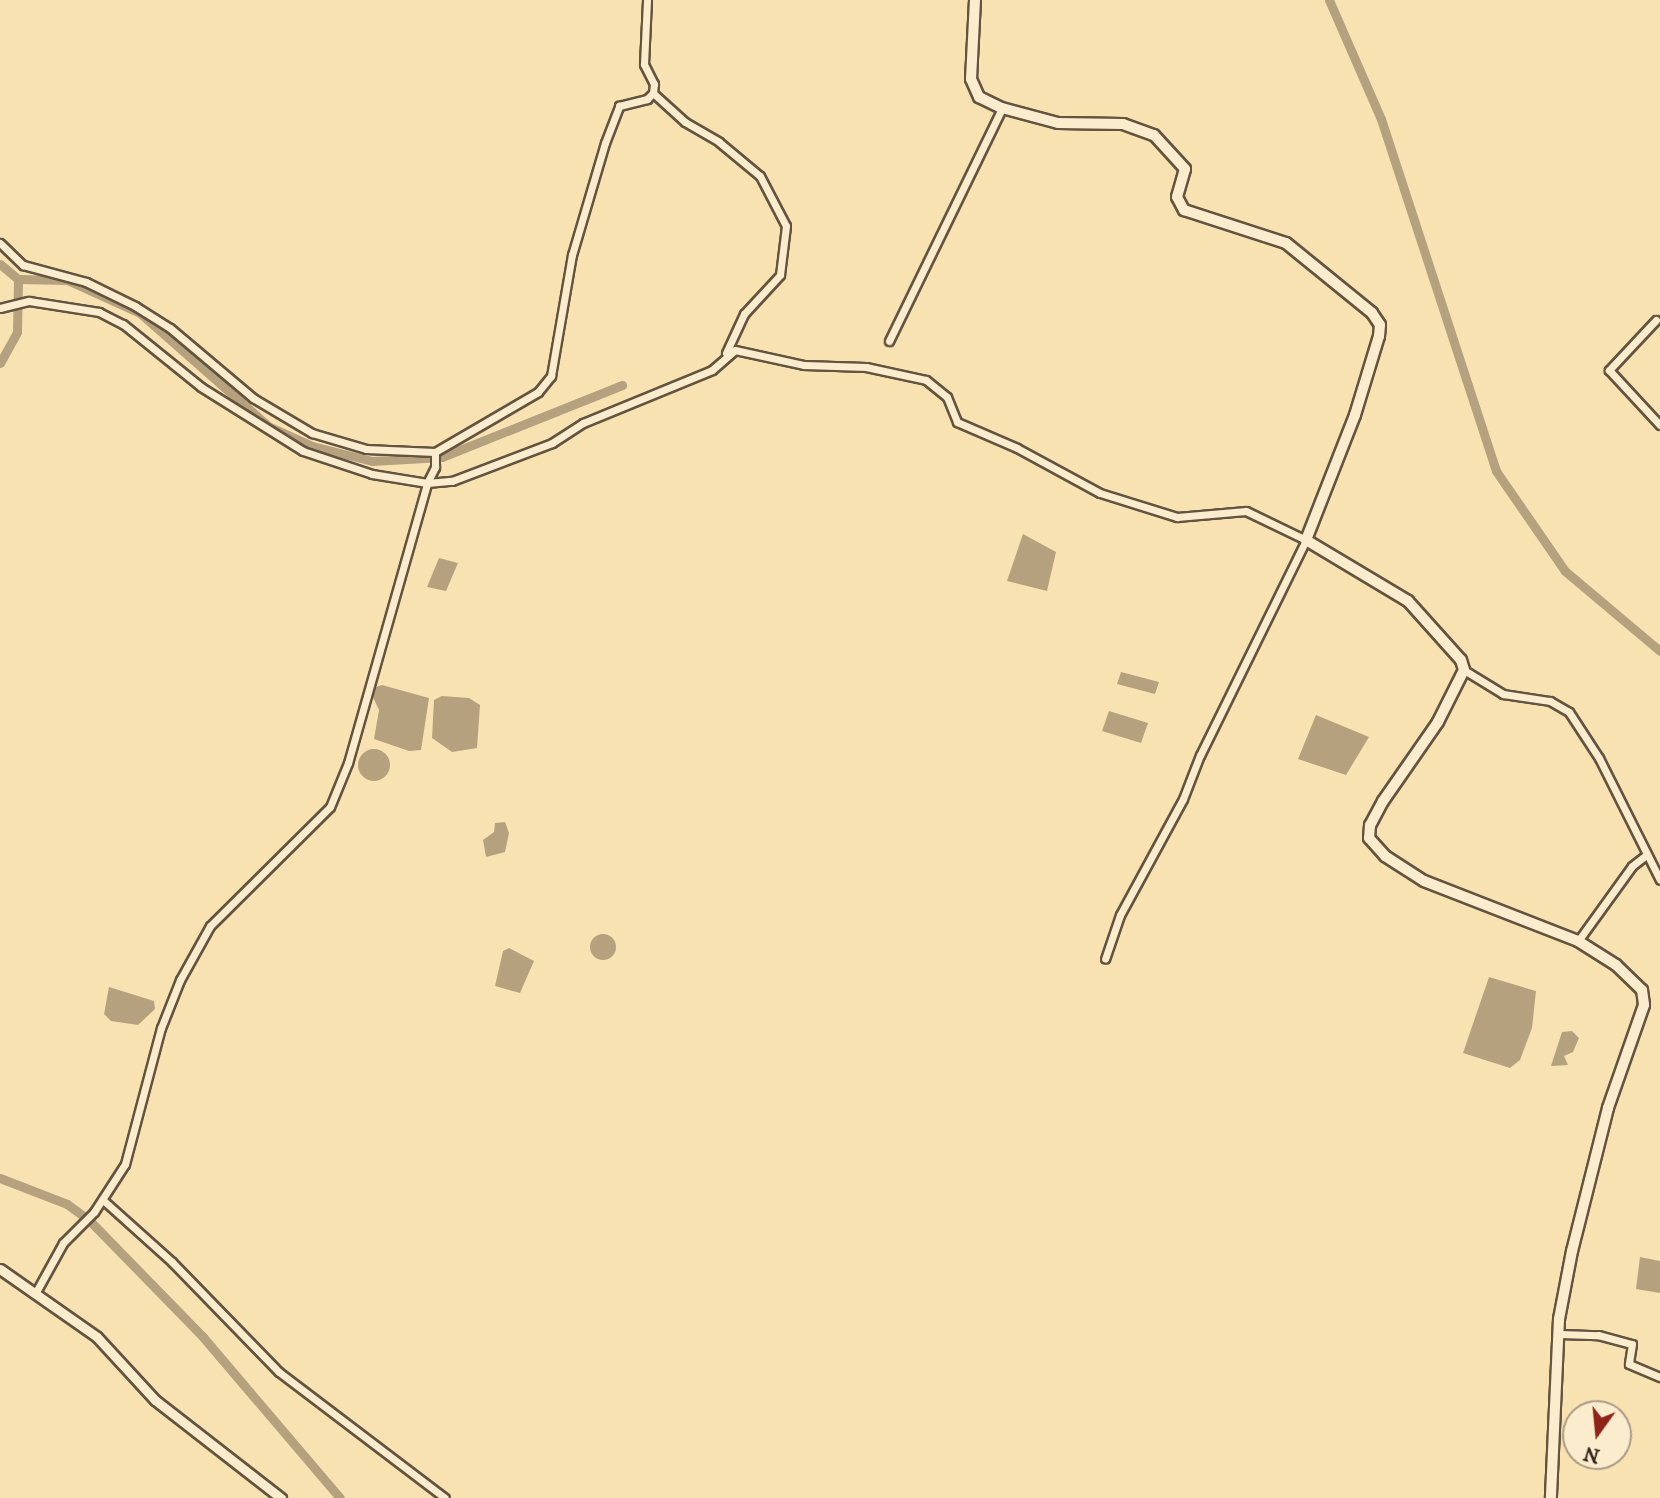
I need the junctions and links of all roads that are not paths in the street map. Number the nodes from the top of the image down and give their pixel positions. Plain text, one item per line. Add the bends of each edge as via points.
1 (647, 0) edge
2 (975, 0) edge
3 (653, 93) junction
4 (1002, 108) junction
5 (0, 243) edge
6 (0, 308) edge
7 (1656, 320) dead end
8 (889, 341) dead end
9 (726, 353) junction
10 (1660, 425) edge
11 (435, 454) junction
12 (427, 483) junction
13 (1306, 540) junction
14 (1464, 670) junction
15 (1646, 855) junction
16 (1660, 861) edge
17 (1652, 866) junction
18 (1660, 880) edge
19 (1578, 941) junction
20 (1105, 959) dead end
21 (103, 1200) junction
22 (0, 1269) edge
23 (36, 1292) junction
24 (1560, 1334) junction
25 (1660, 1377) edge
26 (281, 1498) edge
27 (445, 1498) edge
28 (1551, 1498) edge

1 - 3 street via 644,64 654,84
2 - 4 main road via 971,79 979,97
3 - 9 street via 760,176 786,226 780,275 744,314
3 - 11 street via 619,106 606,142 572,255 551,376 538,392
4 - 8 street
4 - 13 main road via 1058,123 1123,124 1154,135 1185,169 1177,197 1184,210 1286,243 1373,313 1380,325 1379,336 1355,415
5 - 11 street via 23,265 86,282 135,306 170,328 253,398 312,433 366,449
6 - 12 street via 29,301 99,312 123,324 201,387 303,451 372,474
7 - 10 street via 1609,370
9 - 12 street via 712,370 583,423 552,443 452,481
9 - 13 street via 746,351 804,365 866,367 926,380 939,387 957,422 966,428 1029,453 1100,493 1177,517 1246,512
11 - 12 street
12 - 21 street via 348,763 330,807 210,926 171,1000 125,1164
13 - 14 main road via 1408,600 1461,660
13 - 20 street via 1200,755 1183,799 1120,915
14 - 15 street via 1503,694 1550,701 1569,712 1599,758
14 - 19 main road via 1438,722 1383,801 1370,825 1369,838 1385,856 1424,881
15 - 17 street
15 - 19 street via 1632,866
16 - 17 street
17 - 18 street
19 - 24 main road via 1637,981 1644,1004 1593,1159 1572,1251
21 - 23 street via 64,1243
21 - 27 street via 172,1262 279,1372
22 - 23 street
23 - 26 street via 97,1337 155,1400
24 - 25 street via 1598,1335 1632,1344 1629,1364
24 - 28 main road

